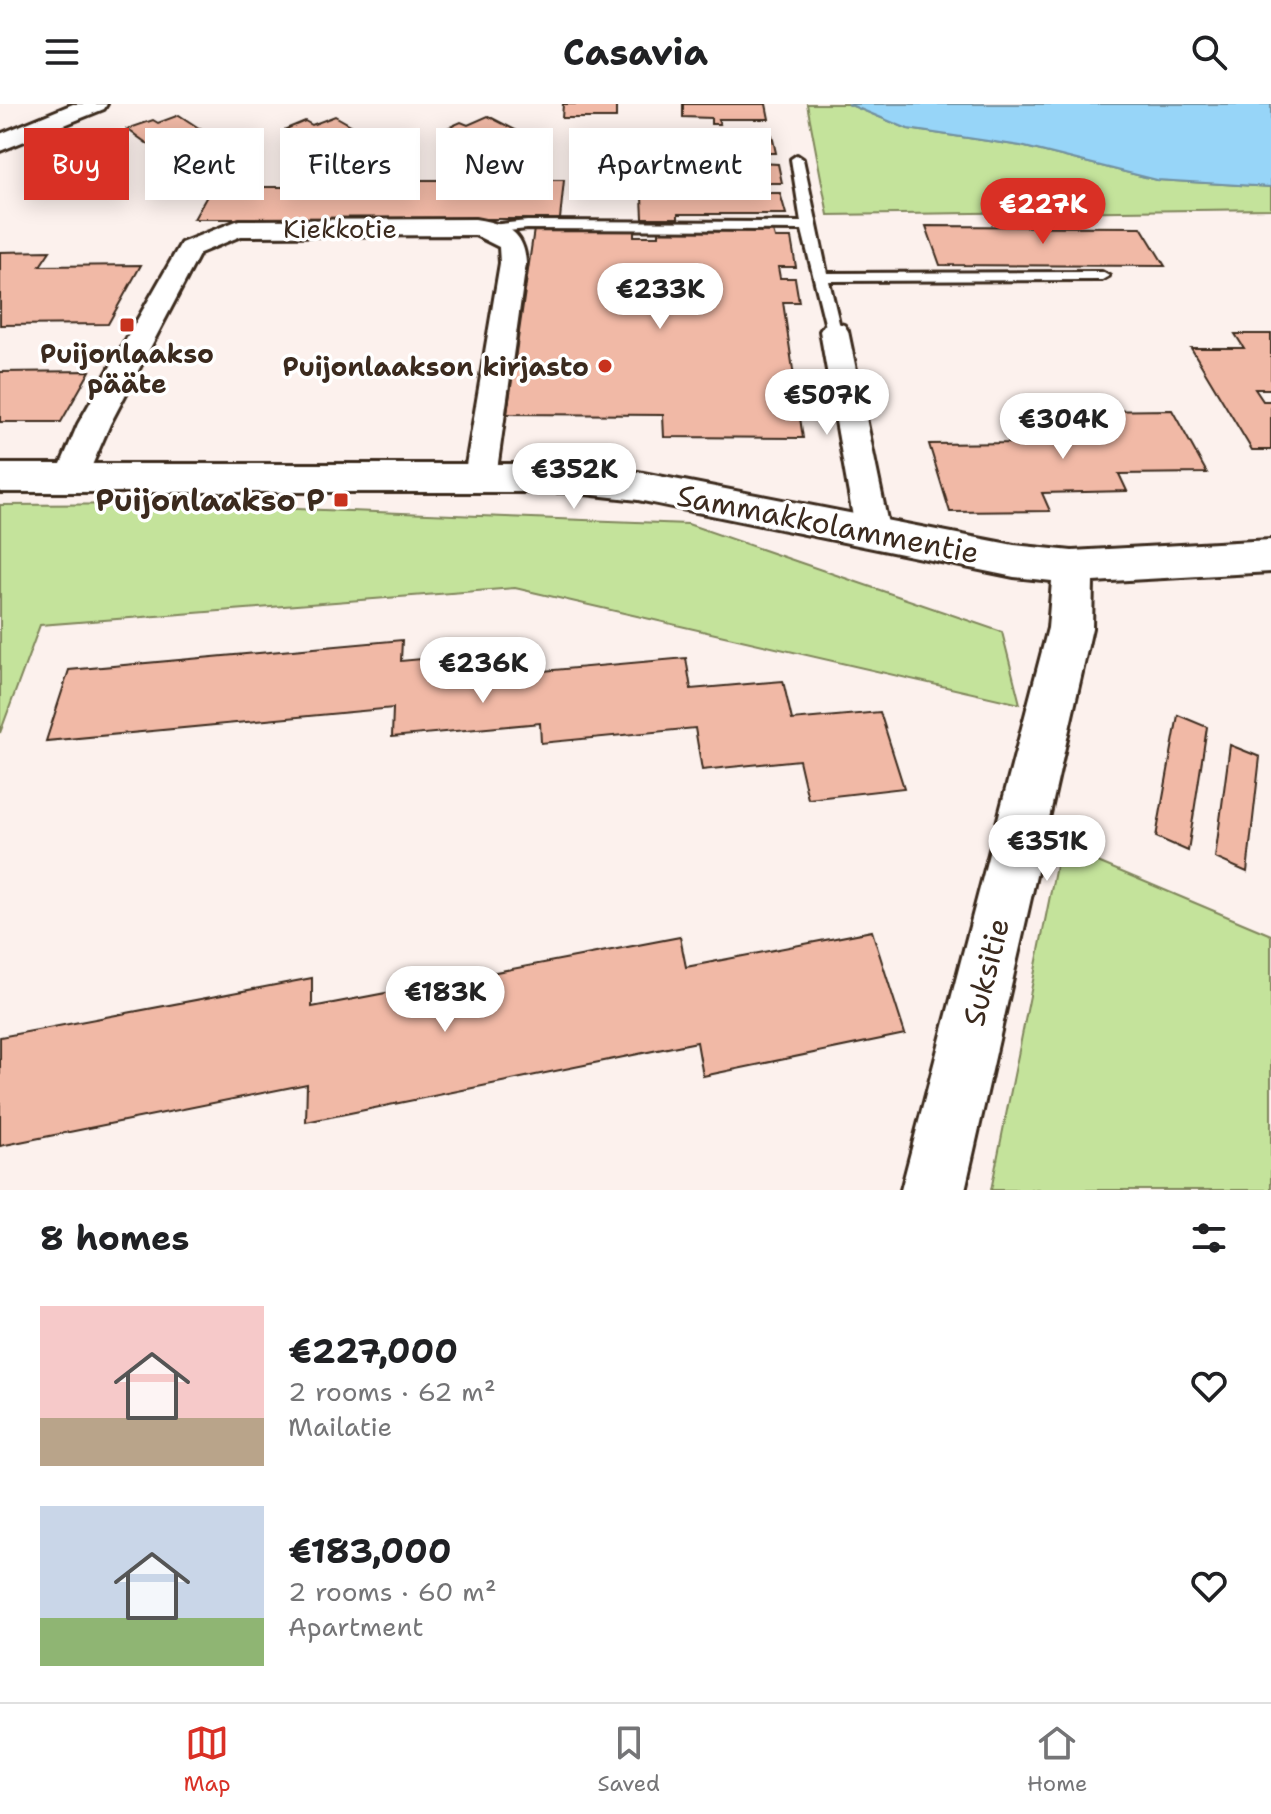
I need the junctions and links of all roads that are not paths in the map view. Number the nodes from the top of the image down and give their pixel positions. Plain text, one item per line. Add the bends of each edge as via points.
1 (95, 104) edge
2 (0, 143) edge
3 (797, 159) dead end
4 (808, 226) junction
5 (491, 229) junction
6 (1102, 276) dead end
7 (821, 277) junction
8 (834, 331) joint
9 (480, 477) junction
10 (0, 478) edge
11 (71, 478) junction
12 (873, 534) junction
13 (1271, 556) edge
14 (1072, 567) junction
15 (933, 1190) edge

1 - 2 street
3 - 4 lane
4 - 5 lane
4 - 7 lane
5 - 9 street via 512,245 513,263
5 - 11 street, Kiekkotie via 239,228 190,248 94,424
6 - 7 lane
7 - 8 lane
8 - 12 street
9 - 11 street, Sammakkolammentie
9 - 12 street, Sammakkolammentie via 638,486
10 - 11 street, Sammakkolammentie
12 - 14 street, Sammakkolammentie
13 - 14 street, Sammakkolammentie
14 - 15 street, Suksitie via 1070,628

